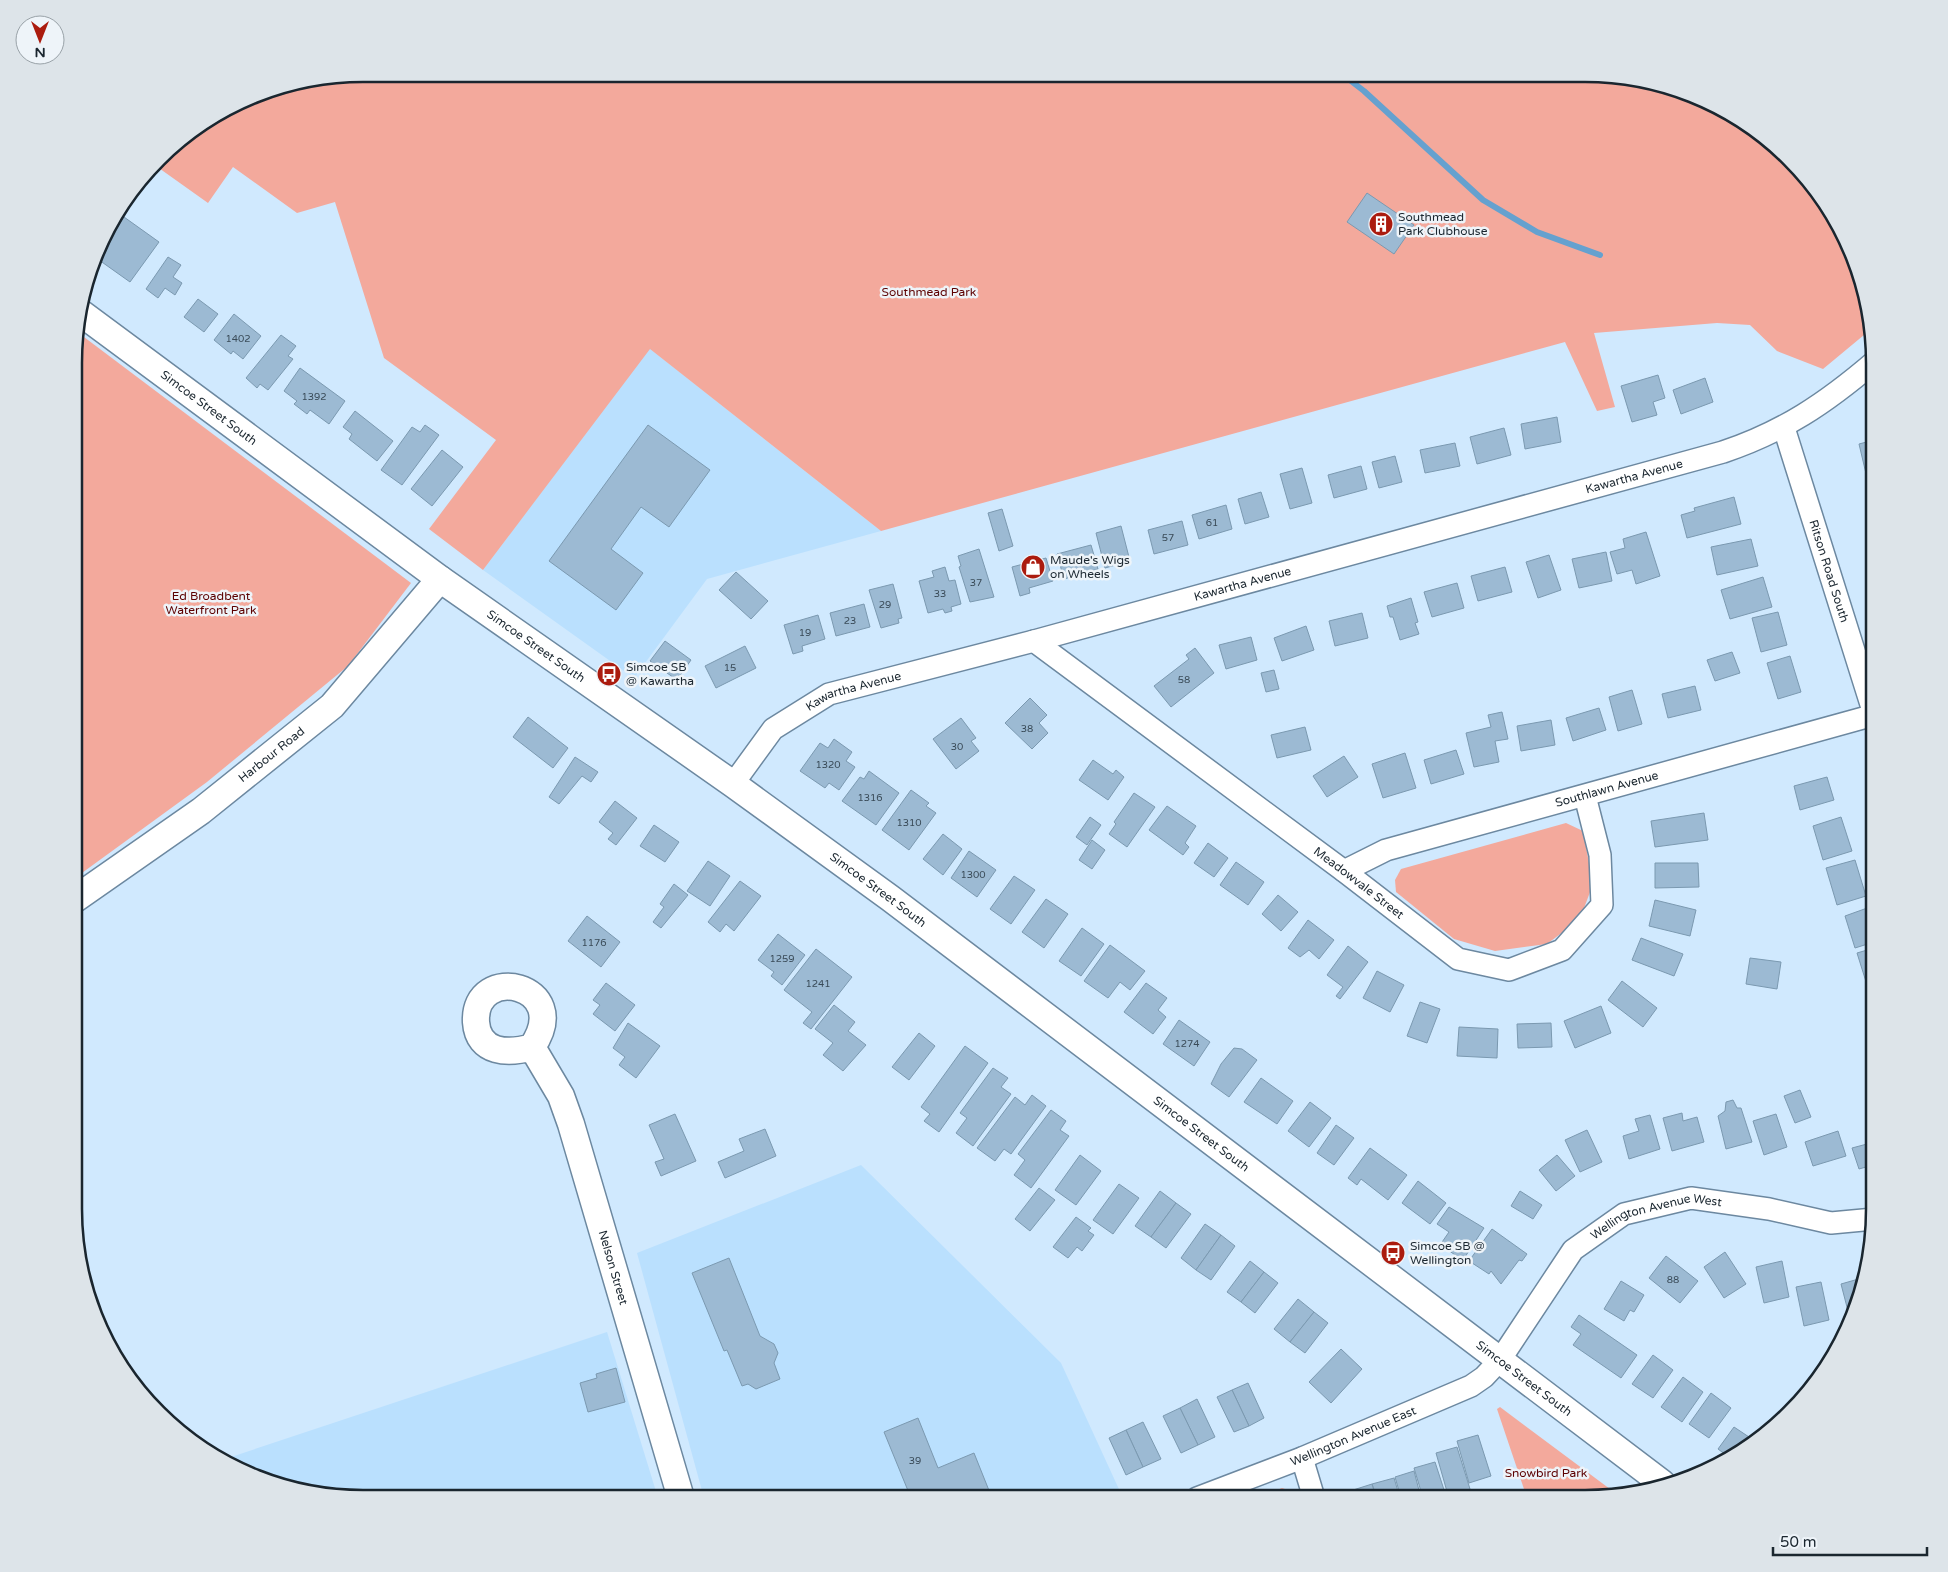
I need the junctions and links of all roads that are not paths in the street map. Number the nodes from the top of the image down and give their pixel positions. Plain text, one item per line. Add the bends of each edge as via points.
1 (87, 317) edge
2 (1866, 369) edge
3 (1784, 428) junction
4 (440, 578) junction
5 (1034, 641) junction
6 (1866, 689) edge
7 (1866, 716) edge
8 (733, 784) junction
9 (1585, 796) junction
10 (1344, 871) junction
11 (82, 894) edge
12 (532, 1047) dead end
13 (1865, 1220) edge
14 (1500, 1360) junction
15 (1302, 1458) junction
16 (1658, 1480) edge
17 (679, 1490) edge
18 (1218, 1490) edge
19 (1312, 1490) edge

1 - 4 street, Simcoe Street South
2 - 3 street, Kawartha Avenue via 1833,396
3 - 5 street, Kawartha Avenue via 1723,452 1607,485
3 - 6 street, Ritson Road South
4 - 8 street, Simcoe Street South
4 - 11 street, Harbour Road via 332,706 201,811
5 - 8 street, Kawartha Avenue via 829,694 773,729
5 - 10 street, Meadowvale Street
7 - 9 street, Southlawn Avenue
8 - 14 street, Simcoe Street South via 890,898
9 - 10 street, Southlawn Avenue via 1386,850
9 - 10 street, Meadowvale Street via 1600,855 1602,905 1562,950 1509,970 1458,958
12 - 17 street, Nelson Street via 560,1096 571,1124
13 - 14 street, Wellington Avenue West via 1831,1224 1769,1209 1691,1198 1624,1214 1573,1250
14 - 15 street, Wellington Avenue East via 1471,1386
14 - 16 street, Simcoe Street South
15 - 18 street, Wellington Avenue East
15 - 19 street

